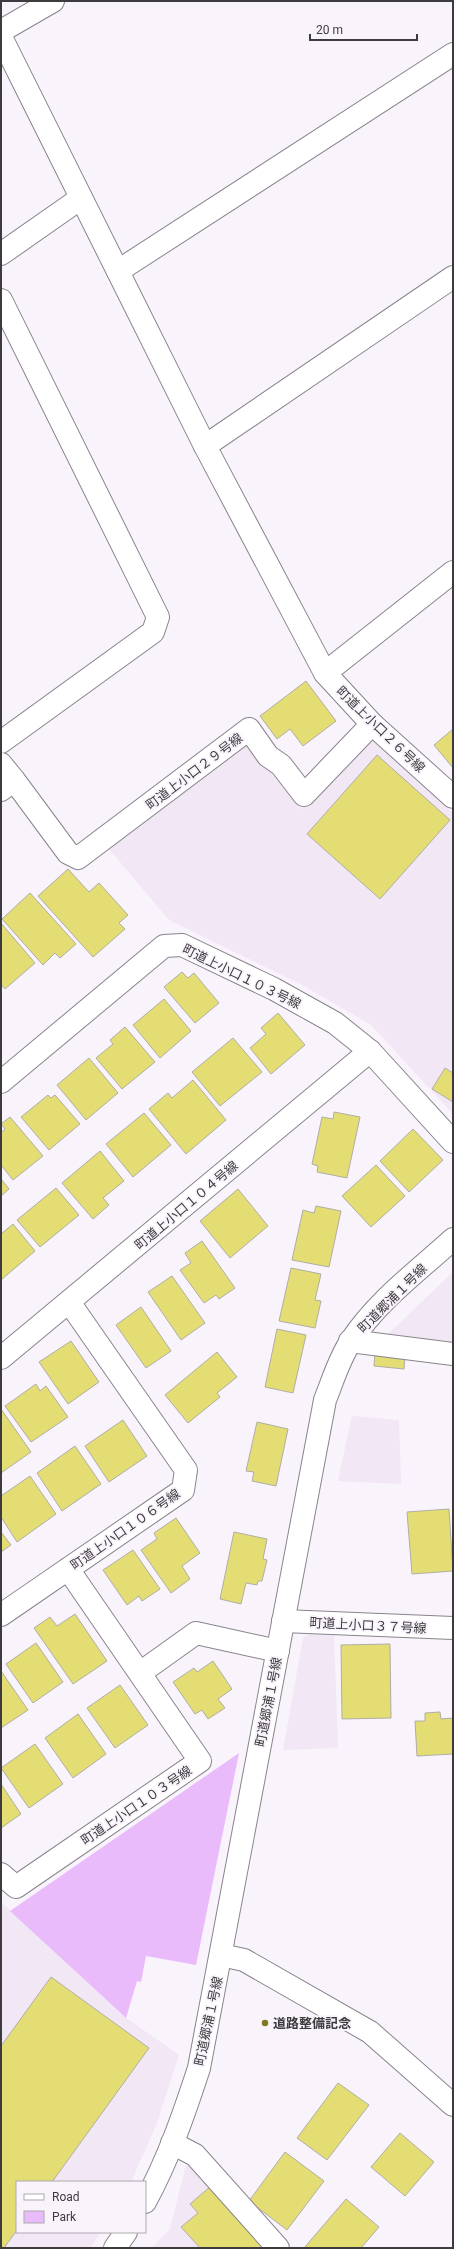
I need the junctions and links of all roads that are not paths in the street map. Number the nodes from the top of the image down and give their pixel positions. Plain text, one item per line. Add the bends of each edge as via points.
1 (53, 1) edge
2 (1, 31) edge
3 (1, 37) edge
4 (453, 54) edge
5 (81, 198) junction
6 (1, 254) edge
7 (118, 271) junction
8 (453, 278) edge
9 (1, 300) edge
10 (204, 446) junction
11 (453, 572) edge
12 (325, 673) junction
13 (372, 724) junction
14 (1, 742) edge
15 (5, 778) edge
16 (453, 797) edge
17 (370, 1051) junction
18 (1, 1082) edge
19 (453, 1142) edge
20 (453, 1239) edge
21 (69, 1302) junction
22 (350, 1341) junction
23 (453, 1354) edge
24 (1, 1358) edge
25 (68, 1569) junction
26 (1, 1615) edge
27 (283, 1621) junction
28 (453, 1628) edge
29 (278, 1651) junction
30 (140, 1673) junction
31 (1, 1874) edge
32 (221, 1955) junction
33 (453, 2105) edge
34 (172, 2143) junction
35 (146, 2200) edge
36 (125, 2233) edge
37 (115, 2248) edge
38 (278, 2248) edge

1 - 2 street
3 - 5 street, 町道上小口２６号線
4 - 7 street
5 - 6 street
5 - 7 street, 町道上小口２６号線
7 - 10 street, 町道上小口２６号線
8 - 10 street
9 - 14 street via 158,617 153,632
10 - 12 street, 町道上小口２６号線
11 - 12 street
12 - 13 street, 町道上小口２６号線
13 - 15 street, 町道上小口２９号線 via 304,794 281,765 268,756 249,730 78,858 68,853
13 - 16 street, 町道上小口２６号線
17 - 18 street, 町道上小口１０３号線 via 334,1023 274,989 182,945 164,946
17 - 19 street, 町道上小口１０３号線
17 - 21 street, 町道上小口１０４号線
20 - 22 street, 町道郷浦１号線 via 378,1308
21 - 24 street, 町道上小口１０４号線
21 - 25 street, 町道上小口１０６号線 via 186,1470 183,1490
22 - 23 street
22 - 27 street, 町道郷浦１号線 via 325,1400
25 - 26 street, 町道上小口１０６号線
25 - 30 street, 町道上小口１０３号線
27 - 28 street, 町道上小口３７号線
27 - 29 street, 町道郷浦１号線
29 - 30 street via 196,1633
29 - 32 street, 町道郷浦１号線
30 - 31 street, 町道上小口１０３号線 via 200,1761 16,1887
32 - 33 street via 244,1960 370,2032
32 - 34 street, 町道郷浦１号線 via 199,2068
34 - 35 street, 町道郷浦１号線
34 - 38 street via 195,2155
36 - 37 street

